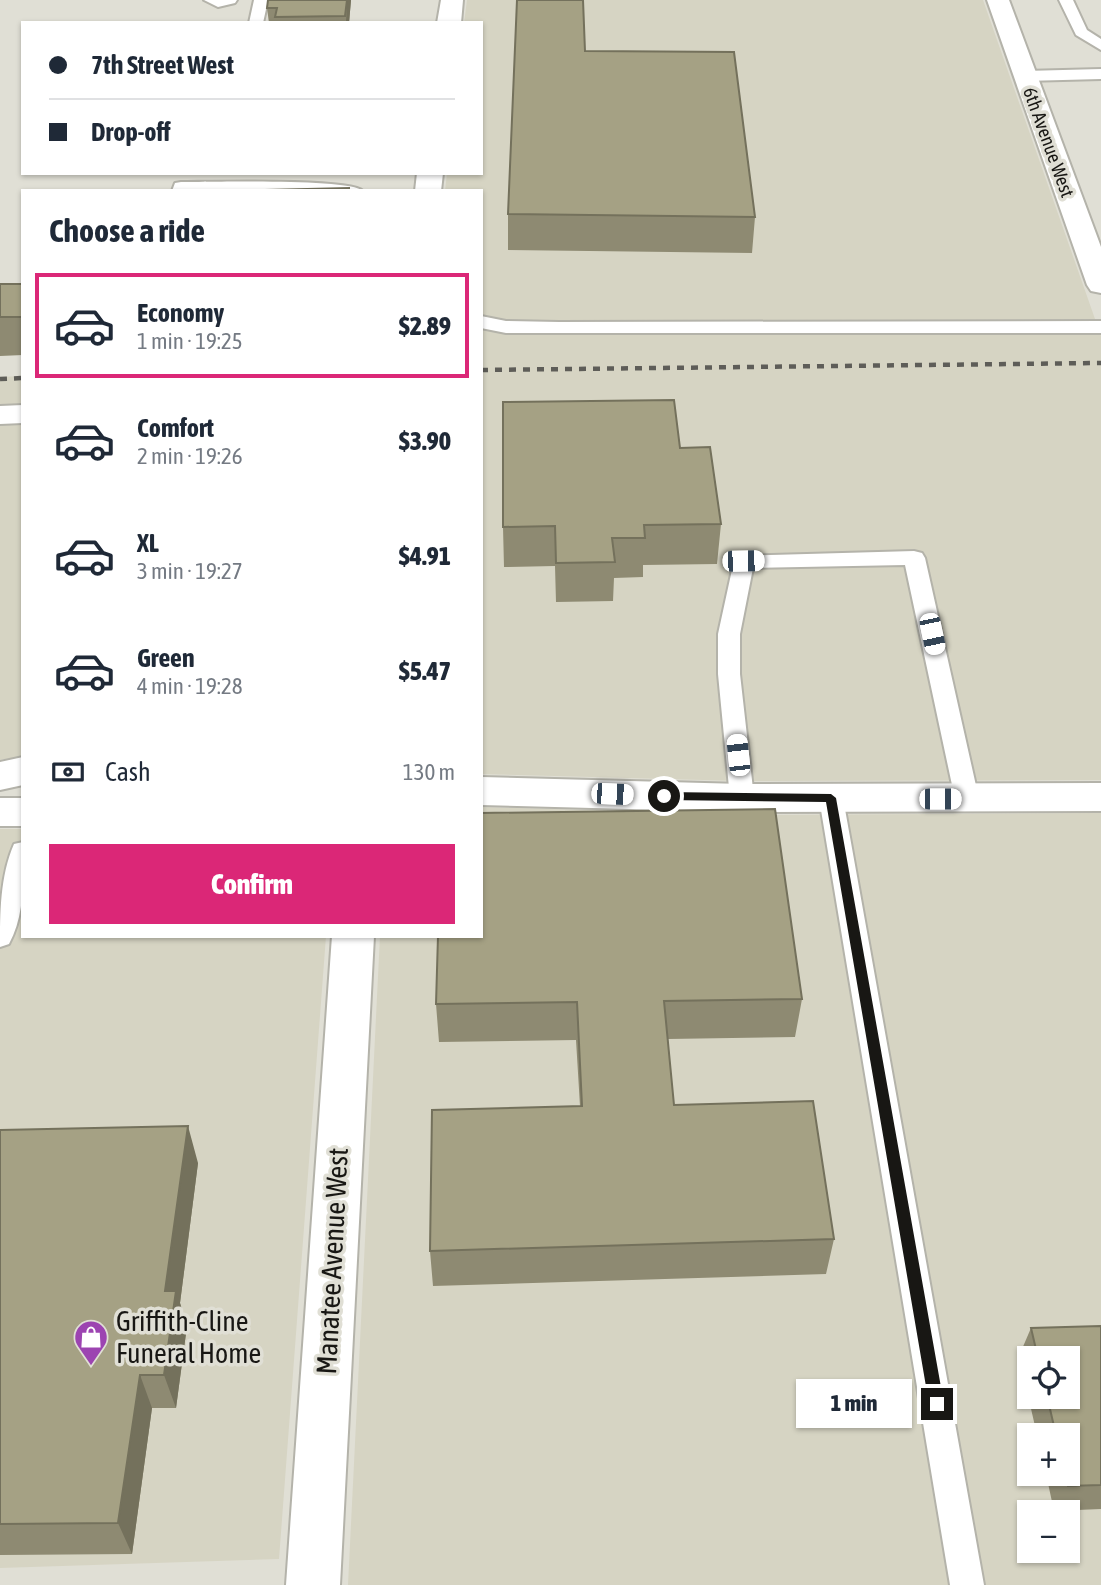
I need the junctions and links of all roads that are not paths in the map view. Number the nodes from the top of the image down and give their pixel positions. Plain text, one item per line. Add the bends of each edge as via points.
1 (211, 0) edge
2 (230, 0) edge
3 (261, 0) edge
4 (452, 0) edge
5 (998, 0) edge
6 (1066, 0) edge
7 (256, 21) edge
8 (449, 21) edge
9 (1101, 46) edge
10 (1101, 74) edge
11 (1025, 76) junction
12 (180, 189) edge
13 (282, 189) edge
14 (1101, 285) edge
15 (483, 321) edge
16 (1101, 327) edge
17 (21, 414) edge
18 (0, 415) edge
19 (21, 771) edge
20 (0, 776) edge
21 (483, 791) edge
22 (1101, 797) edge
23 (742, 798) junction
24 (831, 798) junction
25 (967, 799) junction
26 (0, 812) edge
27 (21, 812) edge
28 (21, 858) edge
29 (0, 937) edge
30 (353, 938) edge
31 (313, 1585) edge
32 (967, 1585) edge

1 - 2 lane
3 - 7 lane
4 - 8 main road
5 - 11 main road, 6th Avenue West
6 - 9 lane via 1081,32
10 - 11 lane
11 - 14 main road, 6th Avenue West
12 - 13 lane
15 - 16 lane via 506,327 559,328
17 - 18 main road
19 - 20 main road
21 - 23 main road
22 - 25 main road
23 - 24 main road
23 - 25 lane via 729,634 743,561 914,558
24 - 25 main road
24 - 32 lane
26 - 27 main road
28 - 29 lane
30 - 31 main road, Manatee Avenue West

